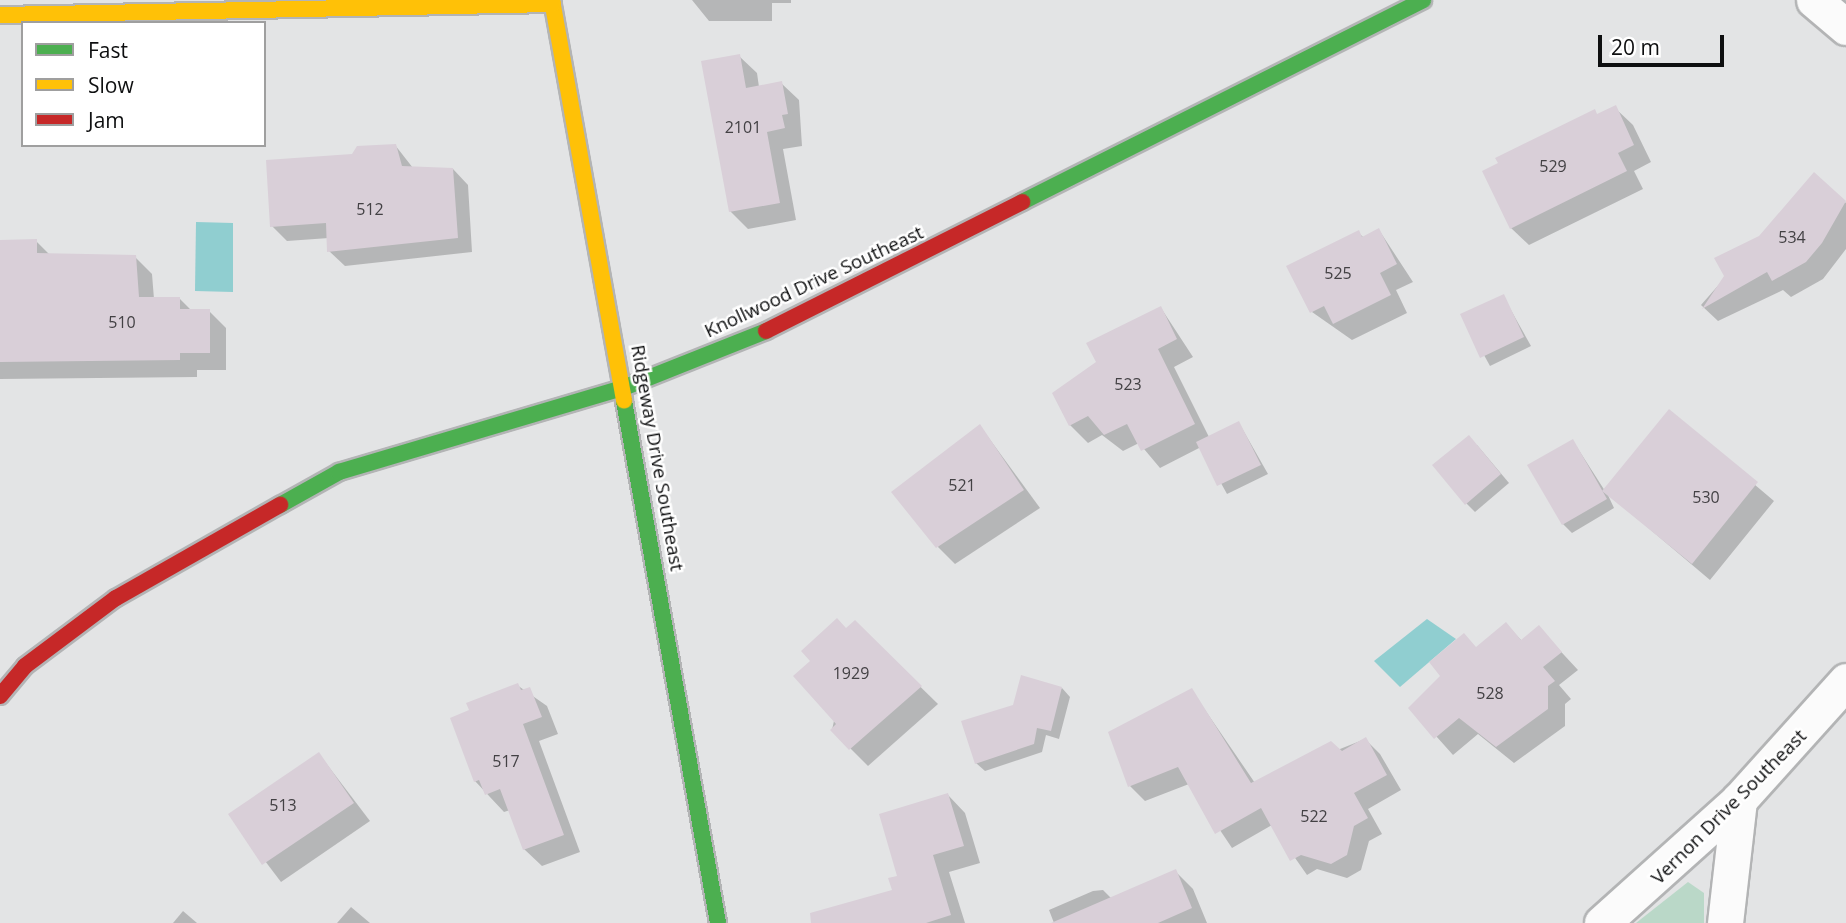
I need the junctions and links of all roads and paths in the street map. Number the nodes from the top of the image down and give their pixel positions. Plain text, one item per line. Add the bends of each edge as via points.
1 (1423, 0) edge
2 (1814, 0) edge
3 (553, 2) edge
4 (0, 15) edge
5 (1846, 27) edge
6 (623, 387) junction
7 (12, 666) edge
8 (1846, 681) edge
9 (0, 696) edge
10 (1740, 800) junction
11 (718, 923) edge
12 (1602, 923) edge
13 (1725, 923) edge

1 - 6 street, Knollwood Drive Southeast via 753,338
2 - 5 street
3 - 4 street
3 - 6 street, Ridgeway Drive Southeast
6 - 7 street, Knollwood Drive Southeast via 339,472 116,598
6 - 11 street, Ridgeway Drive Southeast
7 - 9 street, Knollwood Drive Southeast
8 - 10 street, Vernon Drive Southeast
10 - 12 street, Vernon Drive Southeast
10 - 13 street

